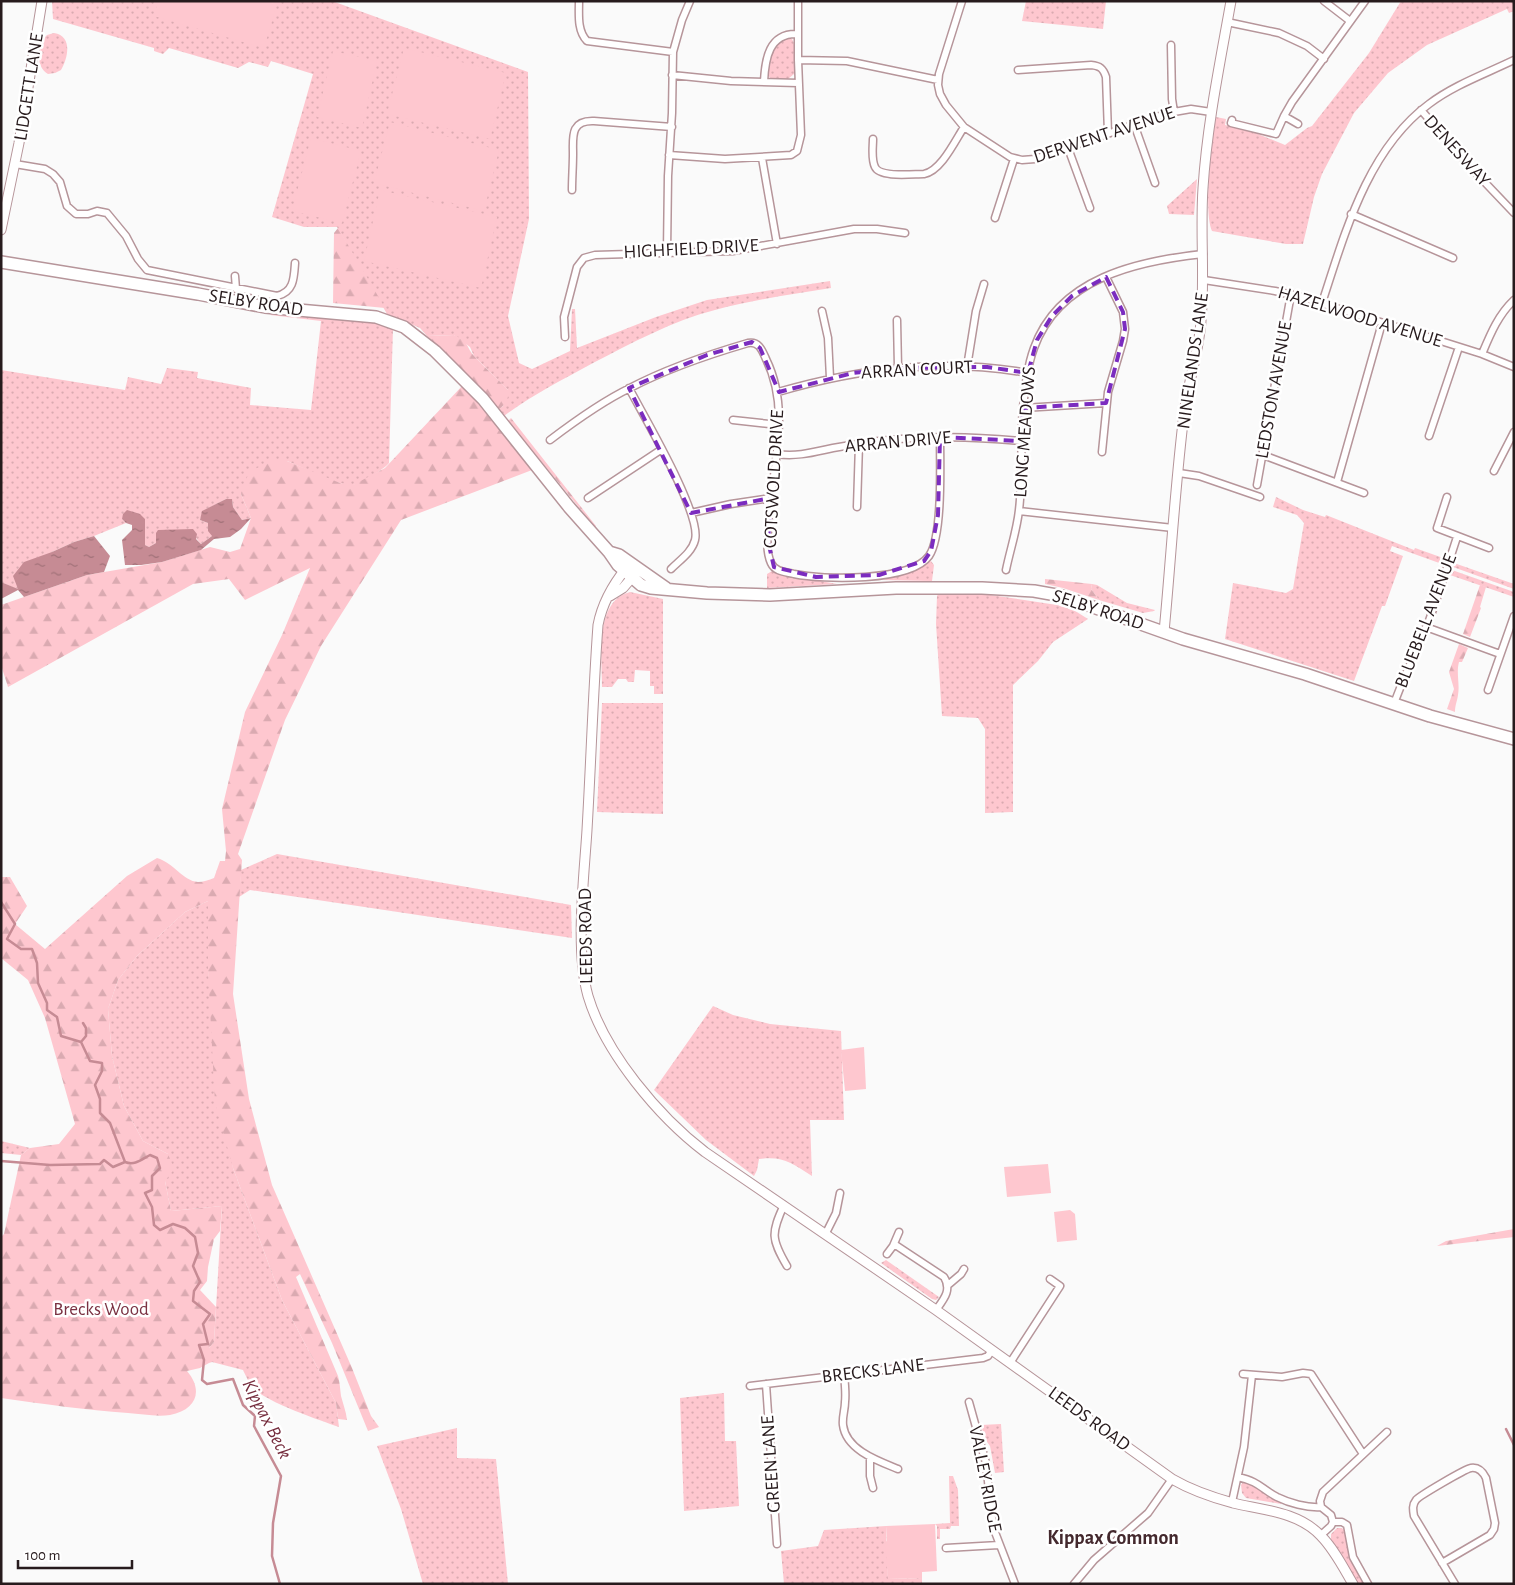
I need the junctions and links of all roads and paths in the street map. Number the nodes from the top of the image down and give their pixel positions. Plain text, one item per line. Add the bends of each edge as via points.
1 (42, 1) edge
2 (579, 1) edge
3 (690, 1) edge
4 (798, 1) edge
5 (962, 1) edge
6 (1231, 1) edge
7 (1324, 1) edge
8 (1365, 1) edge
9 (1350, 21) junction
10 (1227, 22) junction
11 (797, 34) junction
12 (1171, 44) dead end
13 (673, 52) junction
14 (1324, 58) junction
15 (798, 60) junction
16 (1513, 62) edge
17 (1018, 70) dead end
18 (672, 75) junction
19 (938, 80) junction
20 (764, 82) junction
21 (798, 83) junction
22 (1421, 110) junction
23 (1174, 112) junction
24 (1211, 112) junction
25 (1284, 116) junction
26 (1232, 120) dead end
27 (1134, 124) junction
28 (1298, 124) dead end
29 (672, 127) junction
30 (964, 127) junction
31 (1108, 132) junction
32 (873, 139) dead end
33 (1068, 148) junction
34 (669, 155) junction
35 (762, 158) junction
36 (1014, 158) junction
37 (16, 164) junction
38 (1155, 183) dead end
39 (572, 190) dead end
40 (1090, 208) dead end
41 (1514, 213) edge
42 (1351, 214) junction
43 (995, 218) dead end
44 (1, 230) edge
45 (905, 233) dead end
46 (777, 244) junction
47 (667, 252) junction
48 (1203, 254) junction
49 (1453, 258) dead end
50 (1, 262) edge
51 (294, 263) dead end
52 (235, 276) dead end
53 (1106, 277) junction
54 (1204, 280) junction
55 (984, 284) dead end
56 (236, 289) junction
57 (1291, 294) junction
58 (1514, 300) edge
59 (1322, 303) junction
60 (822, 311) dead end
61 (897, 320) dead end
62 (1382, 322) junction
63 (565, 337) dead end
64 (1459, 347) junction
65 (1482, 354) junction
66 (967, 366) junction
67 (1514, 367) edge
68 (898, 368) junction
69 (1028, 373) junction
70 (830, 378) junction
71 (629, 388) junction
72 (778, 392) junction
73 (1106, 403) junction
74 (1023, 408) junction
75 (733, 420) dead end
76 (779, 424) junction
77 (1514, 432) edge
78 (1429, 436) dead end
79 (940, 437) junction
80 (550, 440) dead end
81 (1021, 441) junction
82 (859, 444) junction
83 (662, 449) junction
84 (1102, 452) dead end
85 (777, 454) junction
86 (1263, 455) junction
87 (1494, 471) dead end
88 (1178, 473) junction
89 (1337, 482) junction
90 (1257, 485) dead end
91 (1364, 493) dead end
92 (1448, 497) dead end
93 (588, 498) dead end
94 (771, 498) junction
95 (1260, 498) dead end
96 (857, 506) dead end
97 (1019, 511) junction
98 (691, 513) junction
99 (1173, 528) junction
100 (1457, 537) junction
101 (1489, 548) dead end
102 (670, 569) dead end
103 (631, 570) junction
104 (1006, 570) dead end
105 (1514, 616) edge
106 (1426, 627) junction
107 (1164, 632) junction
108 (1500, 654) junction
109 (1488, 690) dead end
110 (1394, 704) junction
111 (1514, 739) edge
112 (840, 1193) dead end
113 (784, 1205) junction
114 (899, 1232) dead end
115 (826, 1233) junction
116 (894, 1244) junction
117 (887, 1254) dead end
118 (787, 1266) dead end
119 (964, 1269) dead end
120 (1050, 1279) dead end
121 (948, 1285) junction
122 (936, 1310) junction
123 (992, 1350) junction
124 (1010, 1362) junction
125 (844, 1374) junction
126 (1243, 1374) dead end
127 (1252, 1375) junction
128 (766, 1384) junction
129 (750, 1386) dead end
130 (969, 1402) dead end
131 (1387, 1432) dead end
132 (1363, 1454) junction
133 (870, 1457) junction
134 (898, 1469) dead end
135 (1238, 1478) junction
136 (1172, 1479) junction
137 (872, 1488) dead end
138 (1232, 1502) junction
139 (1321, 1507) junction
140 (1333, 1522) junction
141 (1321, 1535) junction
142 (777, 1544) dead end
143 (999, 1545) junction
144 (946, 1548) dead end
145 (1442, 1562) junction
146 (1015, 1584) edge
147 (1074, 1584) edge
148 (1353, 1584) edge
149 (1368, 1584) edge
150 (1455, 1584) edge

1 - 37 main road, LIDGETT LANE
2 - 13 street via 581,31 587,41
3 - 13 street
4 - 11 street
5 - 19 street
6 - 10 main road, NINELANDS LANE
7 - 9 street
8 - 9 street
9 - 14 street
10 - 14 street via 1279,33
10 - 24 main road, NINELANDS LANE
11 - 15 street
11 - 20 street via 783,36 773,46 766,61
12 - 23 street
13 - 18 street
14 - 25 street
15 - 19 street via 847,61
15 - 21 street
16 - 22 street via 1450,91
17 - 31 street via 1099,66 1106,77
18 - 20 street
18 - 29 street
19 - 30 street, DERWENT AVENUE via 946,105
20 - 21 street
21 - 35 street via 799,148 791,155
22 - 41 street, DENESWAY
22 - 42 street via 1388,145
23 - 24 street, DERWENT AVENUE
23 - 27 street, DERWENT AVENUE
24 - 48 main road, NINELANDS LANE via 1203,189
25 - 26 street via 1276,134
25 - 28 street
27 - 31 street, DERWENT AVENUE
27 - 38 street
29 - 34 street
29 - 39 street via 594,121 578,125 573,134
30 - 32 street via 934,171 924,174 885,174 877,170 873,162
30 - 36 street, DERWENT AVENUE
31 - 33 street, DERWENT AVENUE
33 - 36 street, DERWENT AVENUE via 1035,159
33 - 40 street
34 - 35 street
34 - 47 street
35 - 46 street
36 - 43 street
37 - 44 main road, LIDGETT LANE
37 - 56 street via 54,174 60,182 67,206 76,214 98,211 110,216 147,270
42 - 49 street
42 - 59 street
45 - 46 street, HIGHFIELD DRIVE via 854,229
46 - 47 street, HIGHFIELD DRIVE via 733,251
47 - 63 street, HIGHFIELD DRIVE via 584,258 578,263 564,317
48 - 53 street, LONG MEADOWS via 1143,263
48 - 54 main road, NINELANDS LANE
50 - 103 highway, SELBY ROAD via 265,307 355,314 386,319 404,327 422,339 482,399 569,507 609,552 619,555
51 - 56 street via 293,282 282,295
52 - 56 street
53 - 69 street, LONG MEADOWS via 1072,296 1052,316 1037,340
53 - 73 street via 1122,312 1125,329
54 - 57 street, HAZELWOOD AVENUE
54 - 88 main road, NINELANDS LANE via 1200,337 1184,412
55 - 66 street
57 - 59 street, HAZELWOOD AVENUE
57 - 86 street, LEDSTON AVENUE
58 - 65 street via 1494,328
59 - 62 street, HAZELWOOD AVENUE
60 - 70 street via 828,338
61 - 68 street
62 - 64 street, HAZELWOOD AVENUE
62 - 89 street
64 - 65 street, HAZELWOOD AVENUE
64 - 78 street
65 - 67 street, HAZELWOOD AVENUE
66 - 68 street, ARRAN COURT
66 - 69 street, ARRAN COURT
68 - 70 street, ARRAN COURT
69 - 74 street, LONG MEADOWS
70 - 72 street, ARRAN COURT
71 - 72 street, COTSWOLD DRIVE via 707,355 752,342 760,348
71 - 80 street, COTSWOLD DRIVE
71 - 83 street
72 - 76 street, COTSWOLD DRIVE
73 - 74 street
73 - 84 street
74 - 81 street, LONG MEADOWS
75 - 76 street
76 - 85 street, COTSWOLD DRIVE
77 - 87 street
79 - 81 street, ARRAN DRIVE
79 - 82 street, ARRAN DRIVE
79 - 94 street, COTSWOLD DRIVE via 940,500 934,544 924,561 909,568 845,578 777,570 768,548
81 - 97 street, LONG MEADOWS
82 - 85 street, ARRAN DRIVE via 806,455
82 - 96 street
83 - 93 street
83 - 98 street
85 - 94 street, COTSWOLD DRIVE
86 - 89 street
86 - 90 street, LEDSTON AVENUE
88 - 95 street via 1199,476
88 - 99 main road, NINELANDS LANE
89 - 91 street
92 - 100 street, BLUEBELL AVENUE via 1437,528
94 - 98 street
97 - 99 street
97 - 104 street, LONG MEADOWS
98 - 102 street via 696,530 695,541 690,551
99 - 107 main road, NINELANDS LANE
100 - 101 street, BLUEBELL AVENUE
100 - 106 street, BLUEBELL AVENUE
103 - 107 highway, SELBY ROAD via 642,585 696,592 770,595 923,588 1034,591 1062,596
103 - 113 main road, LEEDS ROAD via 623,588 610,596 602,610 598,629 582,917 588,996 606,1038 661,1113 705,1152
105 - 108 street
106 - 108 street
106 - 110 street, BLUEBELL AVENUE
107 - 110 highway, SELBY ROAD
108 - 109 street
110 - 111 highway, SELBY ROAD
112 - 115 street via 836,1213
113 - 115 main road, LEEDS ROAD
113 - 118 street via 774,1237
114 - 116 street
115 - 122 main road, LEEDS ROAD
116 - 117 street
116 - 121 street via 944,1277
119 - 121 street
120 - 124 street via 1060,1286
121 - 122 street via 947,1293
122 - 123 main road, LEEDS ROAD
123 - 124 main road, LEEDS ROAD
123 - 125 street, BRECKS LANE via 982,1358
124 - 136 main road, LEEDS ROAD
125 - 128 street, BRECKS LANE
125 - 133 street via 845,1432 851,1443
126 - 127 street
127 - 132 street via 1282,1377 1311,1374
127 - 135 street
128 - 129 street, BRECKS LANE
128 - 142 street, GREEN LANE
130 - 143 street, VALLEY RIDGE via 984,1451 991,1521
131 - 132 street
132 - 139 street via 1326,1488 1321,1496
133 - 134 street
133 - 137 street
135 - 138 street
135 - 139 street via 1254,1481 1284,1500
136 - 138 main road, LEEDS ROAD via 1196,1491
136 - 147 street via 1148,1513 1094,1560
138 - 141 main road, LEEDS ROAD via 1286,1514
139 - 140 street via 1331,1515
140 - 141 street
140 - 149 street via 1347,1525 1353,1556
141 - 148 main road, LEEDS ROAD
143 - 144 street
143 - 146 street, VALLEY RIDGE
145 - 145 street via 1414,1516 1413,1506 1418,1498 1466,1469 1476,1468 1486,1478 1494,1529 1490,1535
145 - 150 street

